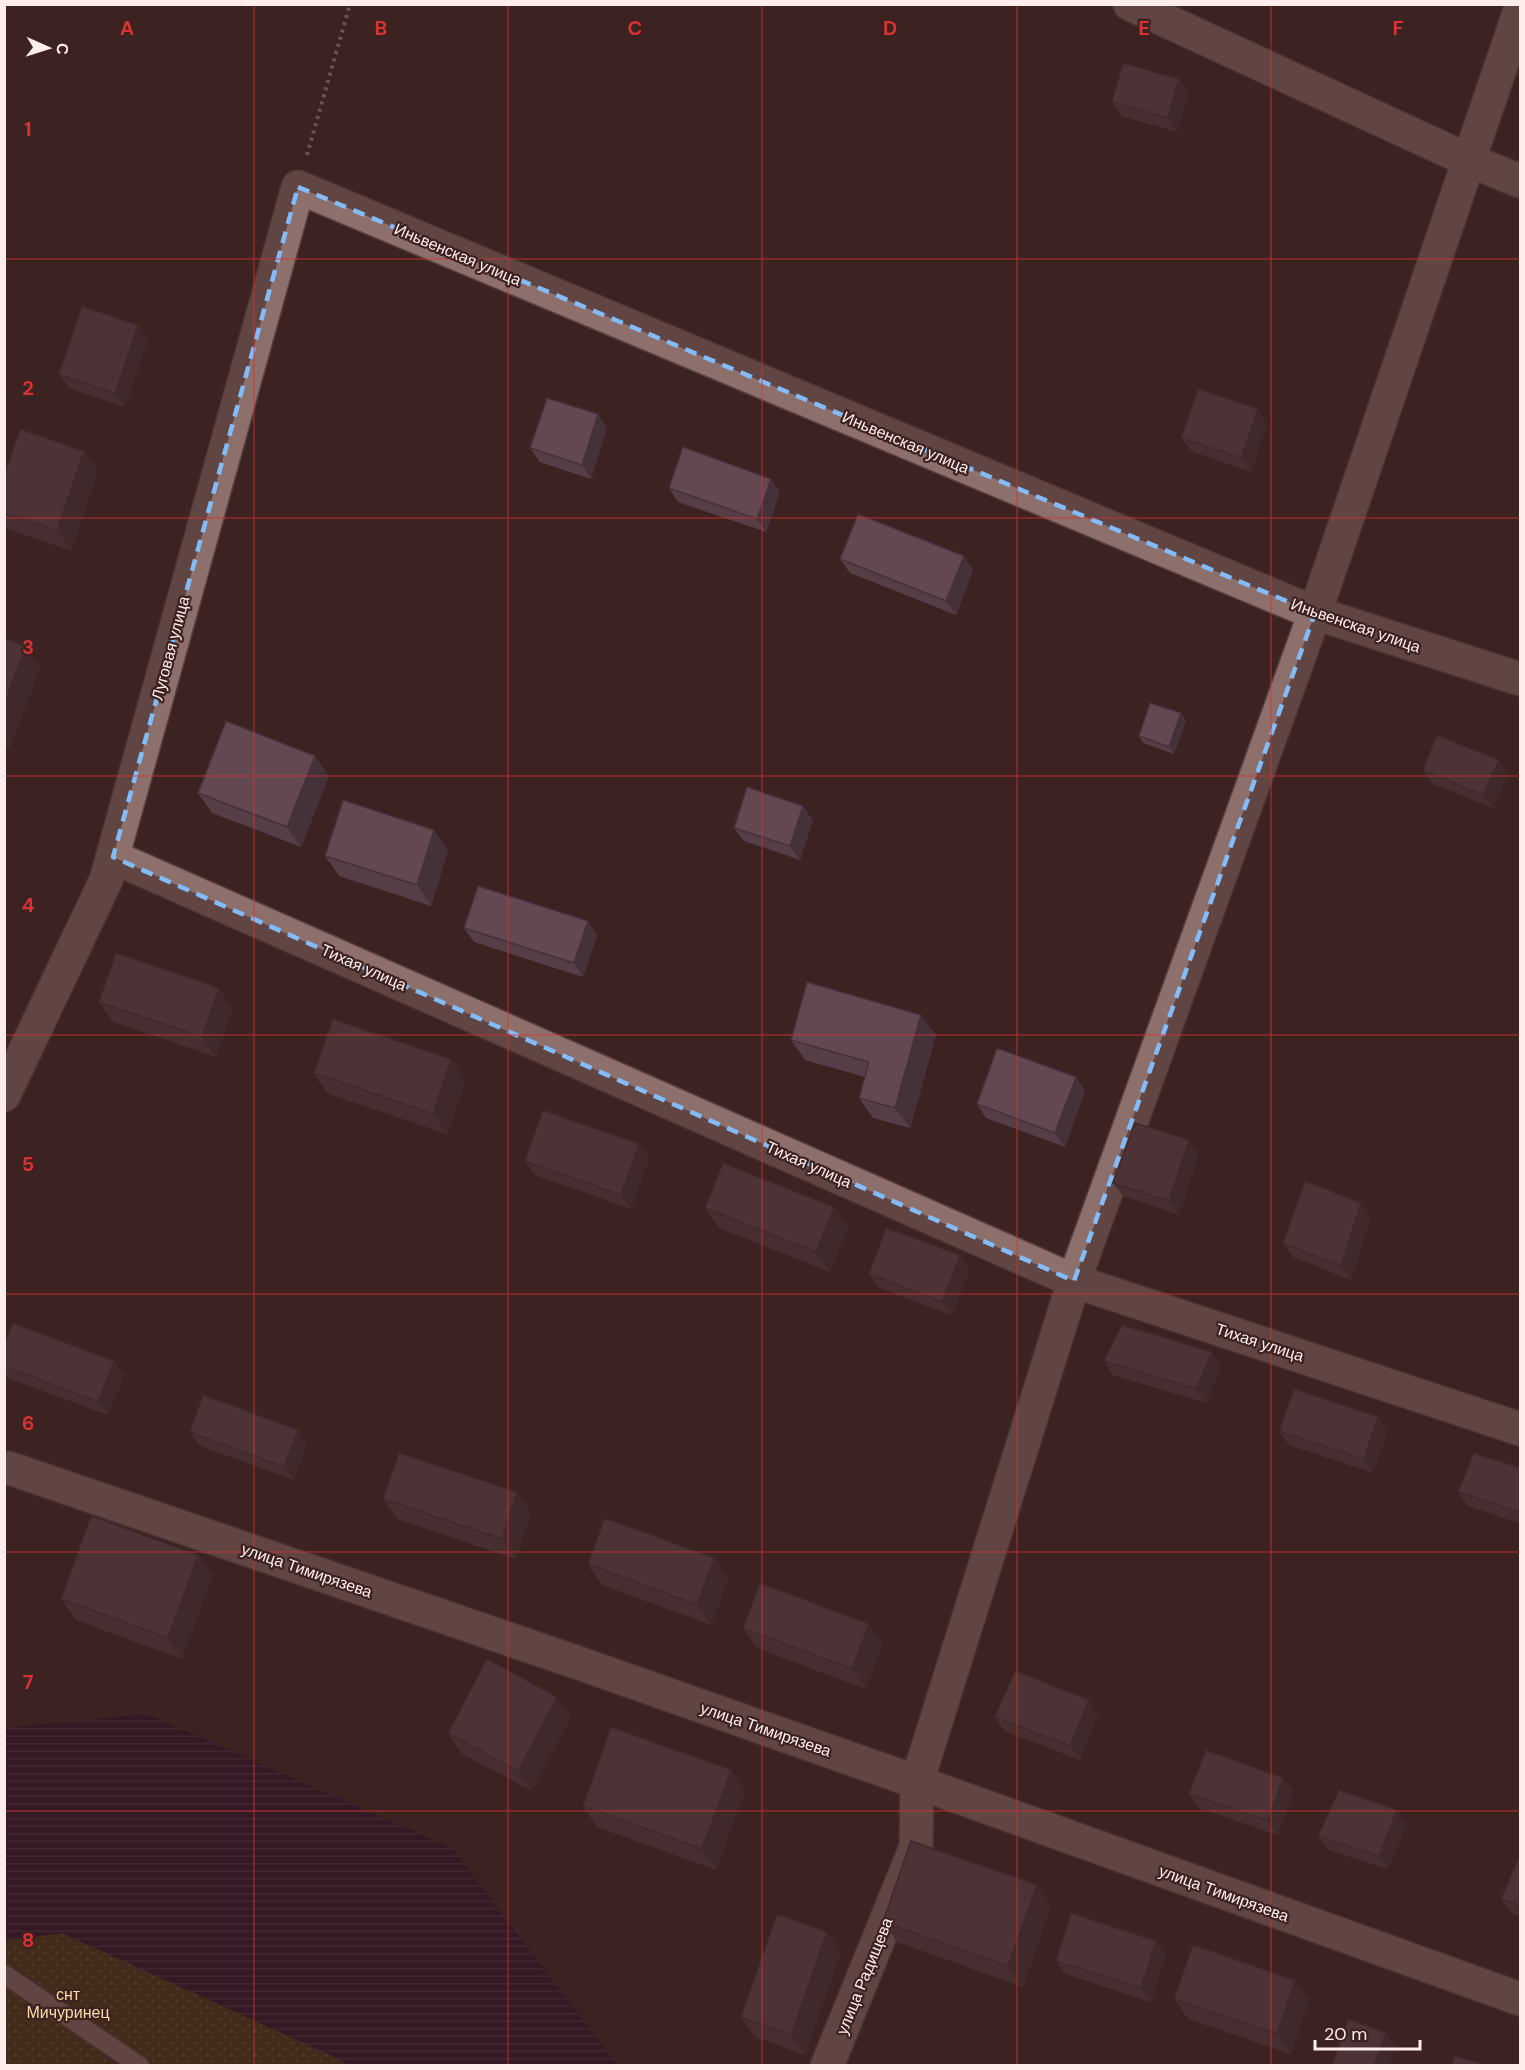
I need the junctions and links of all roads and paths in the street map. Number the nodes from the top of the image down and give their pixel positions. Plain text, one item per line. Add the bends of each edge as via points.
1 (350, 4) edge
2 (1130, 4) edge
3 (1521, 10) edge
4 (1468, 160) junction
5 (1521, 181) edge
6 (298, 187) junction
7 (1315, 613) junction
8 (1521, 679) edge
9 (113, 856) junction
10 (4, 1095) edge
11 (1074, 1281) junction
12 (1521, 1429) edge
13 (9, 1468) dead end
14 (917, 1782) junction
15 (4, 1974) edge
16 (1521, 1999) edge
17 (140, 2066) edge
18 (827, 2066) edge

1 - 6 path
2 - 4 street
3 - 4 street, улица Радищева
4 - 5 street
4 - 7 street, улица Радищева
6 - 7 street, Иньвенская улица
6 - 9 street, Луговая улица
7 - 8 street, Иньвенская улица
7 - 11 street, улица Радищева
9 - 10 street, Луговая улица via 106,880
9 - 11 street, Тихая улица
11 - 12 street, Тихая улица
11 - 14 street, улица Радищева
13 - 14 street, улица Тимирязева
14 - 16 street, улица Тимирязева
14 - 18 street, улица Радищева via 916,1847
15 - 17 lane

